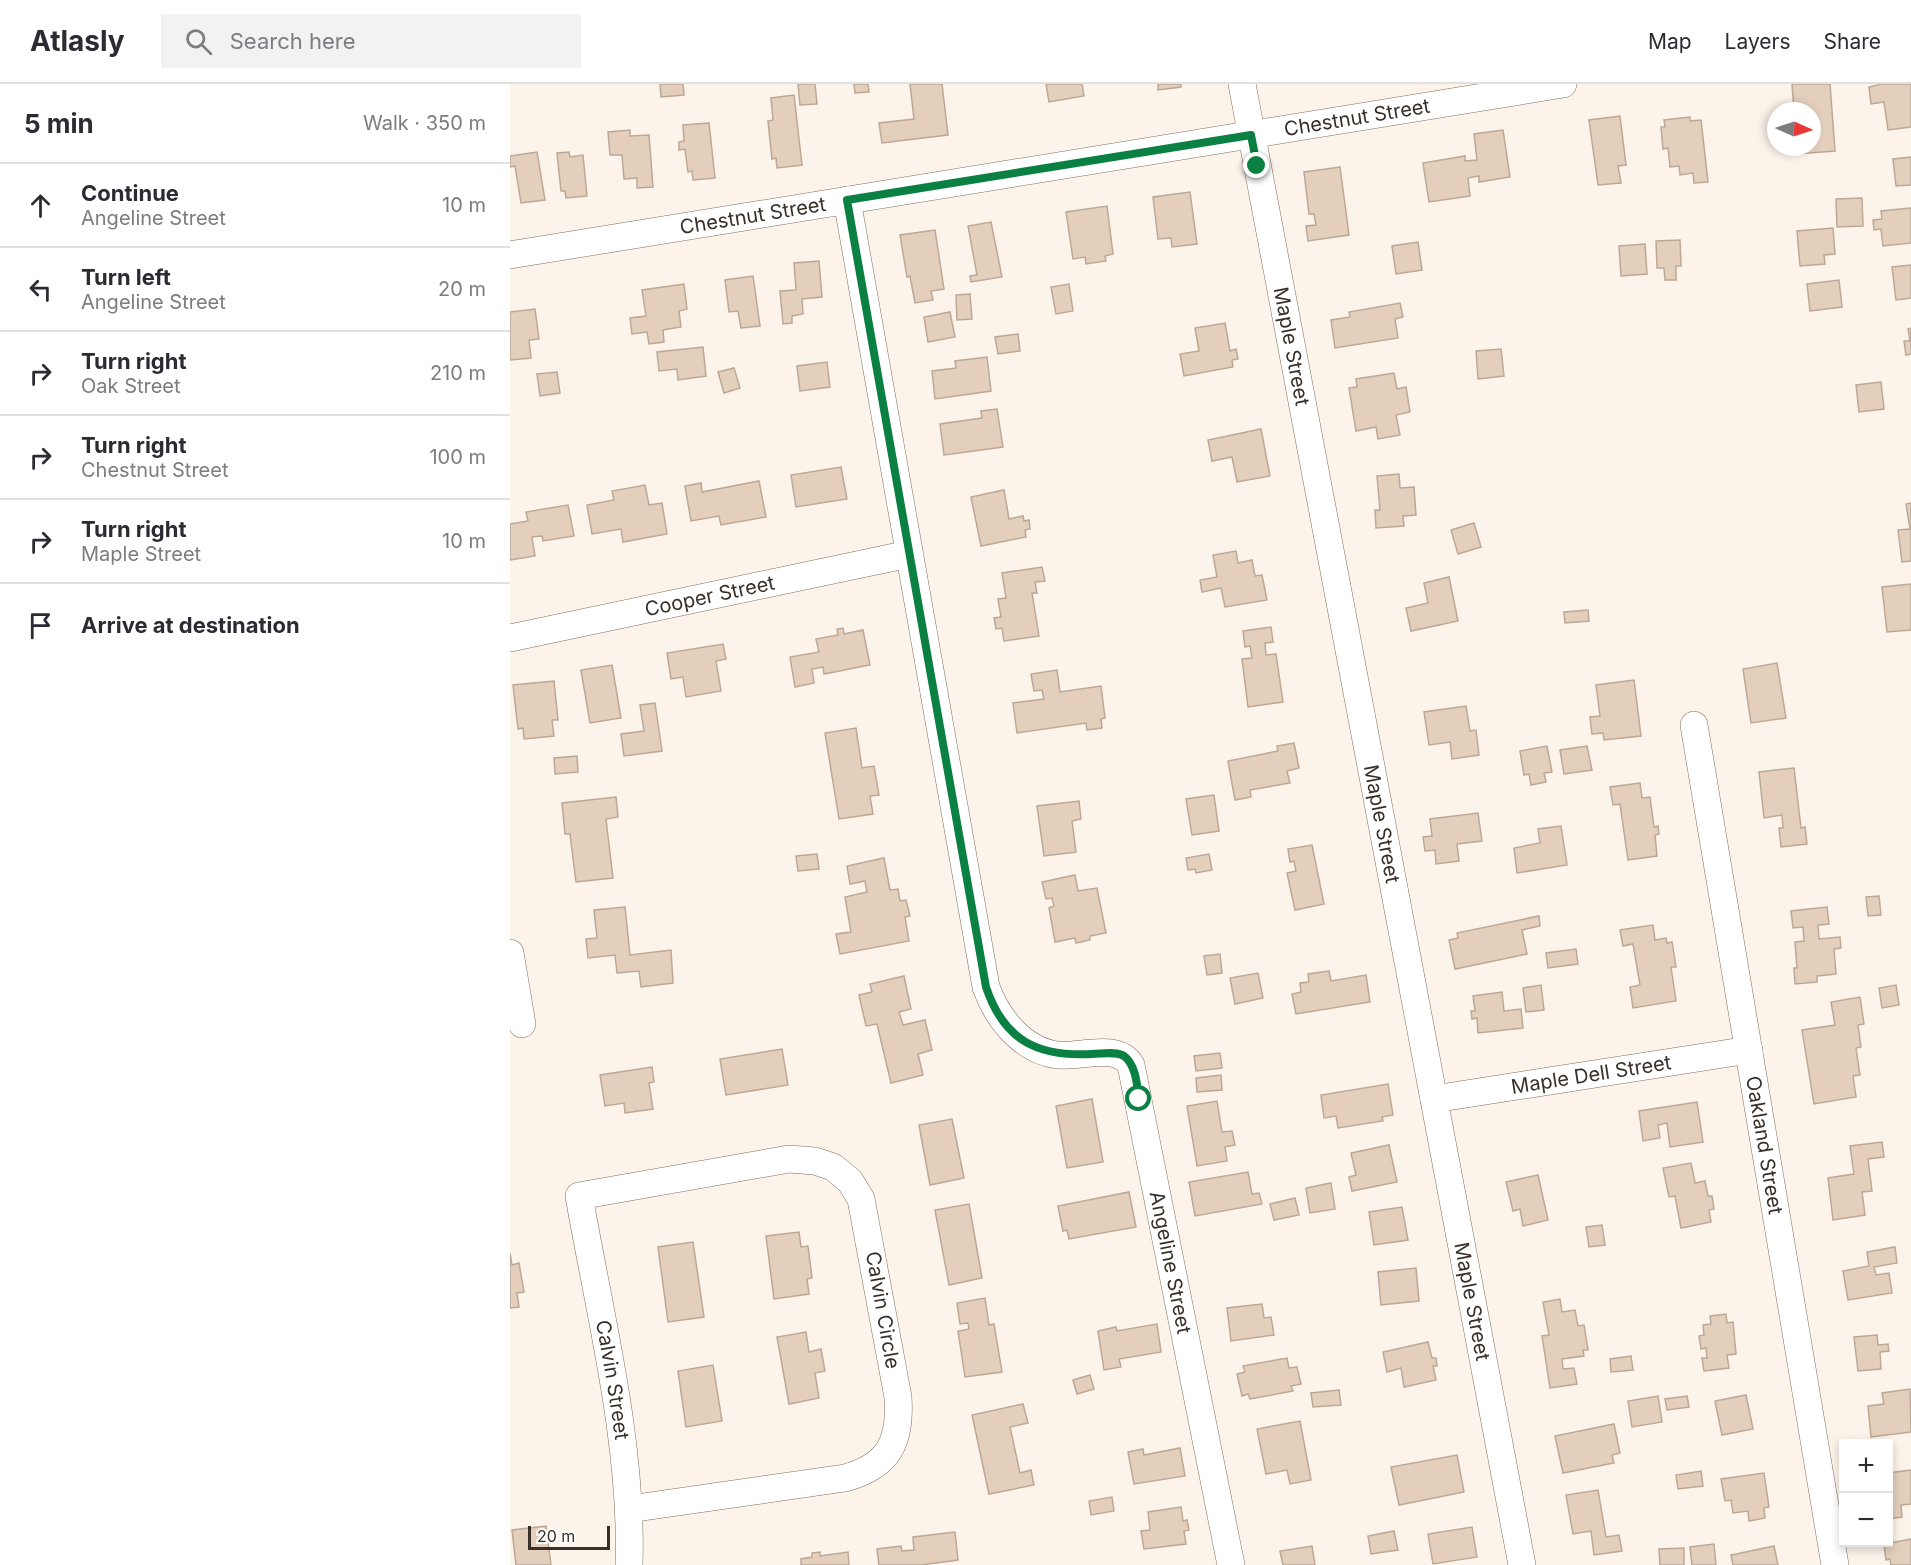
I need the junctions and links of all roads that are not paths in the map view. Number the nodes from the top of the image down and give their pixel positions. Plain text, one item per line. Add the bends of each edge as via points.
1 (1242, 84) edge
2 (1563, 84) edge
3 (1251, 135) junction
4 (847, 200) junction
5 (510, 255) edge
6 (909, 554) junction
7 (510, 638) edge
8 (1694, 725) dead end
9 (510, 953) edge
10 (522, 1024) dead end
11 (1749, 1050) junction
12 (1434, 1099) junction
13 (579, 1196) joint
14 (629, 1509) junction
15 (629, 1565) edge
16 (1231, 1565) edge
17 (1522, 1565) edge
18 (1835, 1565) edge

1 - 3 street, Maple Street
2 - 3 street, Chestnut Street
3 - 4 street, Chestnut Street
3 - 12 street, Maple Street
4 - 5 street, Chestnut Street
4 - 6 street
6 - 7 street, Cooper Street
6 - 16 street, Angeline Street via 986,987 1007,1026 1032,1046 1055,1055 1116,1053 1131,1065
8 - 11 street, Oakland Street
9 - 10 street
11 - 12 street, Maple Dell Street
11 - 18 street, Oakland Street
12 - 17 street, Maple Street
13 - 14 street, Calvin Street via 623,1448
13 - 14 street, Calvin Circle via 789,1159 833,1167 850,1181 864,1210 898,1397 891,1448 881,1461 865,1471 845,1478
14 - 15 street, Calvin Street

